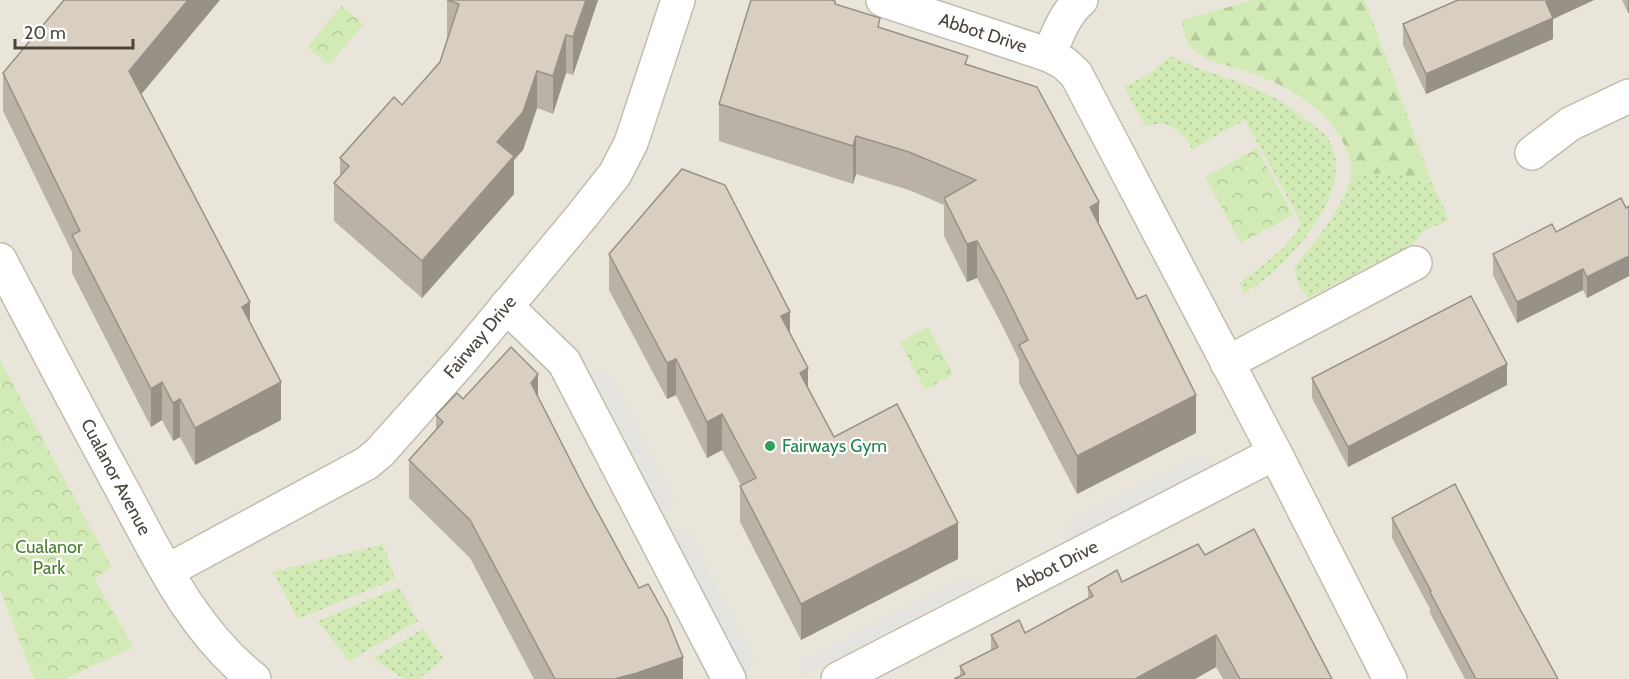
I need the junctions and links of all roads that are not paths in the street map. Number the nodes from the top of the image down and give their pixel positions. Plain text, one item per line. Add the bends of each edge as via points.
1 (678, 0) edge
2 (883, 0) edge
3 (1080, 0) edge
4 (1049, 55) junction
5 (1629, 96) edge
6 (1532, 153) dead end
7 (0, 260) edge
8 (1415, 263) dead end
9 (506, 306) junction
10 (1227, 363) junction
11 (1275, 453) junction
12 (167, 571) junction
13 (254, 679) edge
14 (729, 679) edge
15 (837, 679) edge
16 (1390, 679) edge

1 - 9 street, Fairway Drive via 631,143 615,174
2 - 4 street, Abbot Drive
3 - 4 street, Abbot Drive via 1066,18
4 - 10 street, Abbot Drive via 1070,67 1086,90
5 - 6 street via 1570,124
7 - 12 street, Cualanor Avenue
8 - 10 street
9 - 12 street, Fairway Drive via 380,452
9 - 14 street via 564,362
10 - 11 street, Abbot Drive
11 - 15 street, Abbot Drive
11 - 16 street, Abbot Drive
12 - 13 street, Cualanor Avenue via 196,618

